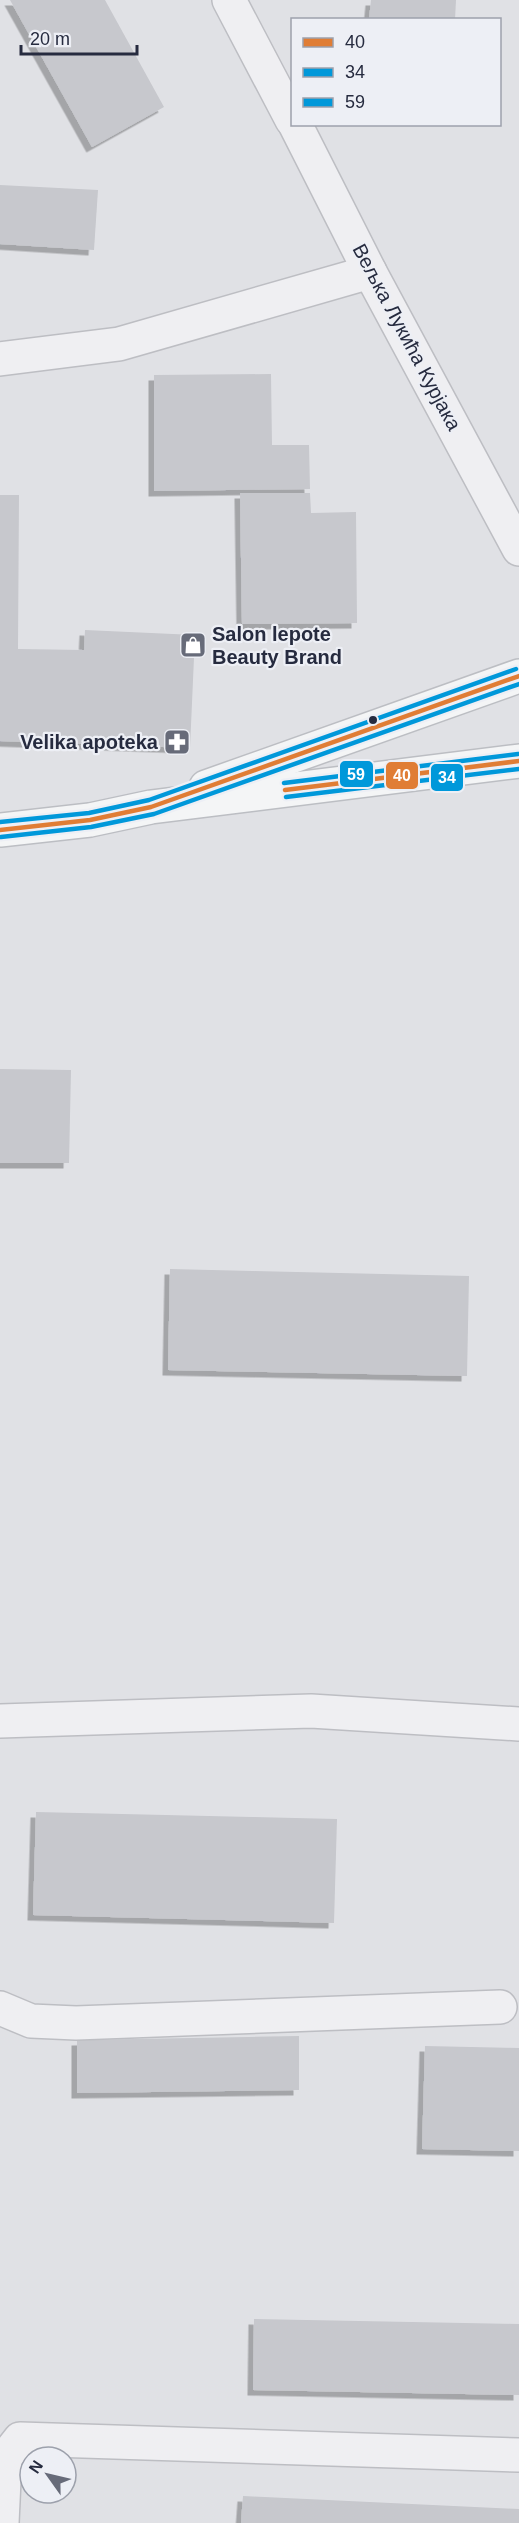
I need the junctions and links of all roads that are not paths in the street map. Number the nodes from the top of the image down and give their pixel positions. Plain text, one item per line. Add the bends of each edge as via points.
1 (228, 0) edge
2 (291, 118) edge
3 (296, 126) edge
4 (370, 272) junction
5 (0, 359) edge
6 (519, 549) edge
7 (519, 676) edge
8 (519, 761) edge
9 (151, 807) junction
10 (0, 830) edge
11 (0, 1721) edge
12 (519, 1724) edge
13 (500, 2007) dead end
14 (0, 2008) edge
15 (519, 2455) edge
16 (2, 2523) edge

1 - 2 street
3 - 4 street, Вељка Лукића Курјака
4 - 5 street via 119,344
4 - 6 street, Вељка Лукића Курјака
7 - 9 main road
8 - 9 main road
9 - 10 main road via 90,820
11 - 12 street via 311,1711
13 - 14 street via 76,2023 32,2021
15 - 16 street via 20,2439 5,2458

